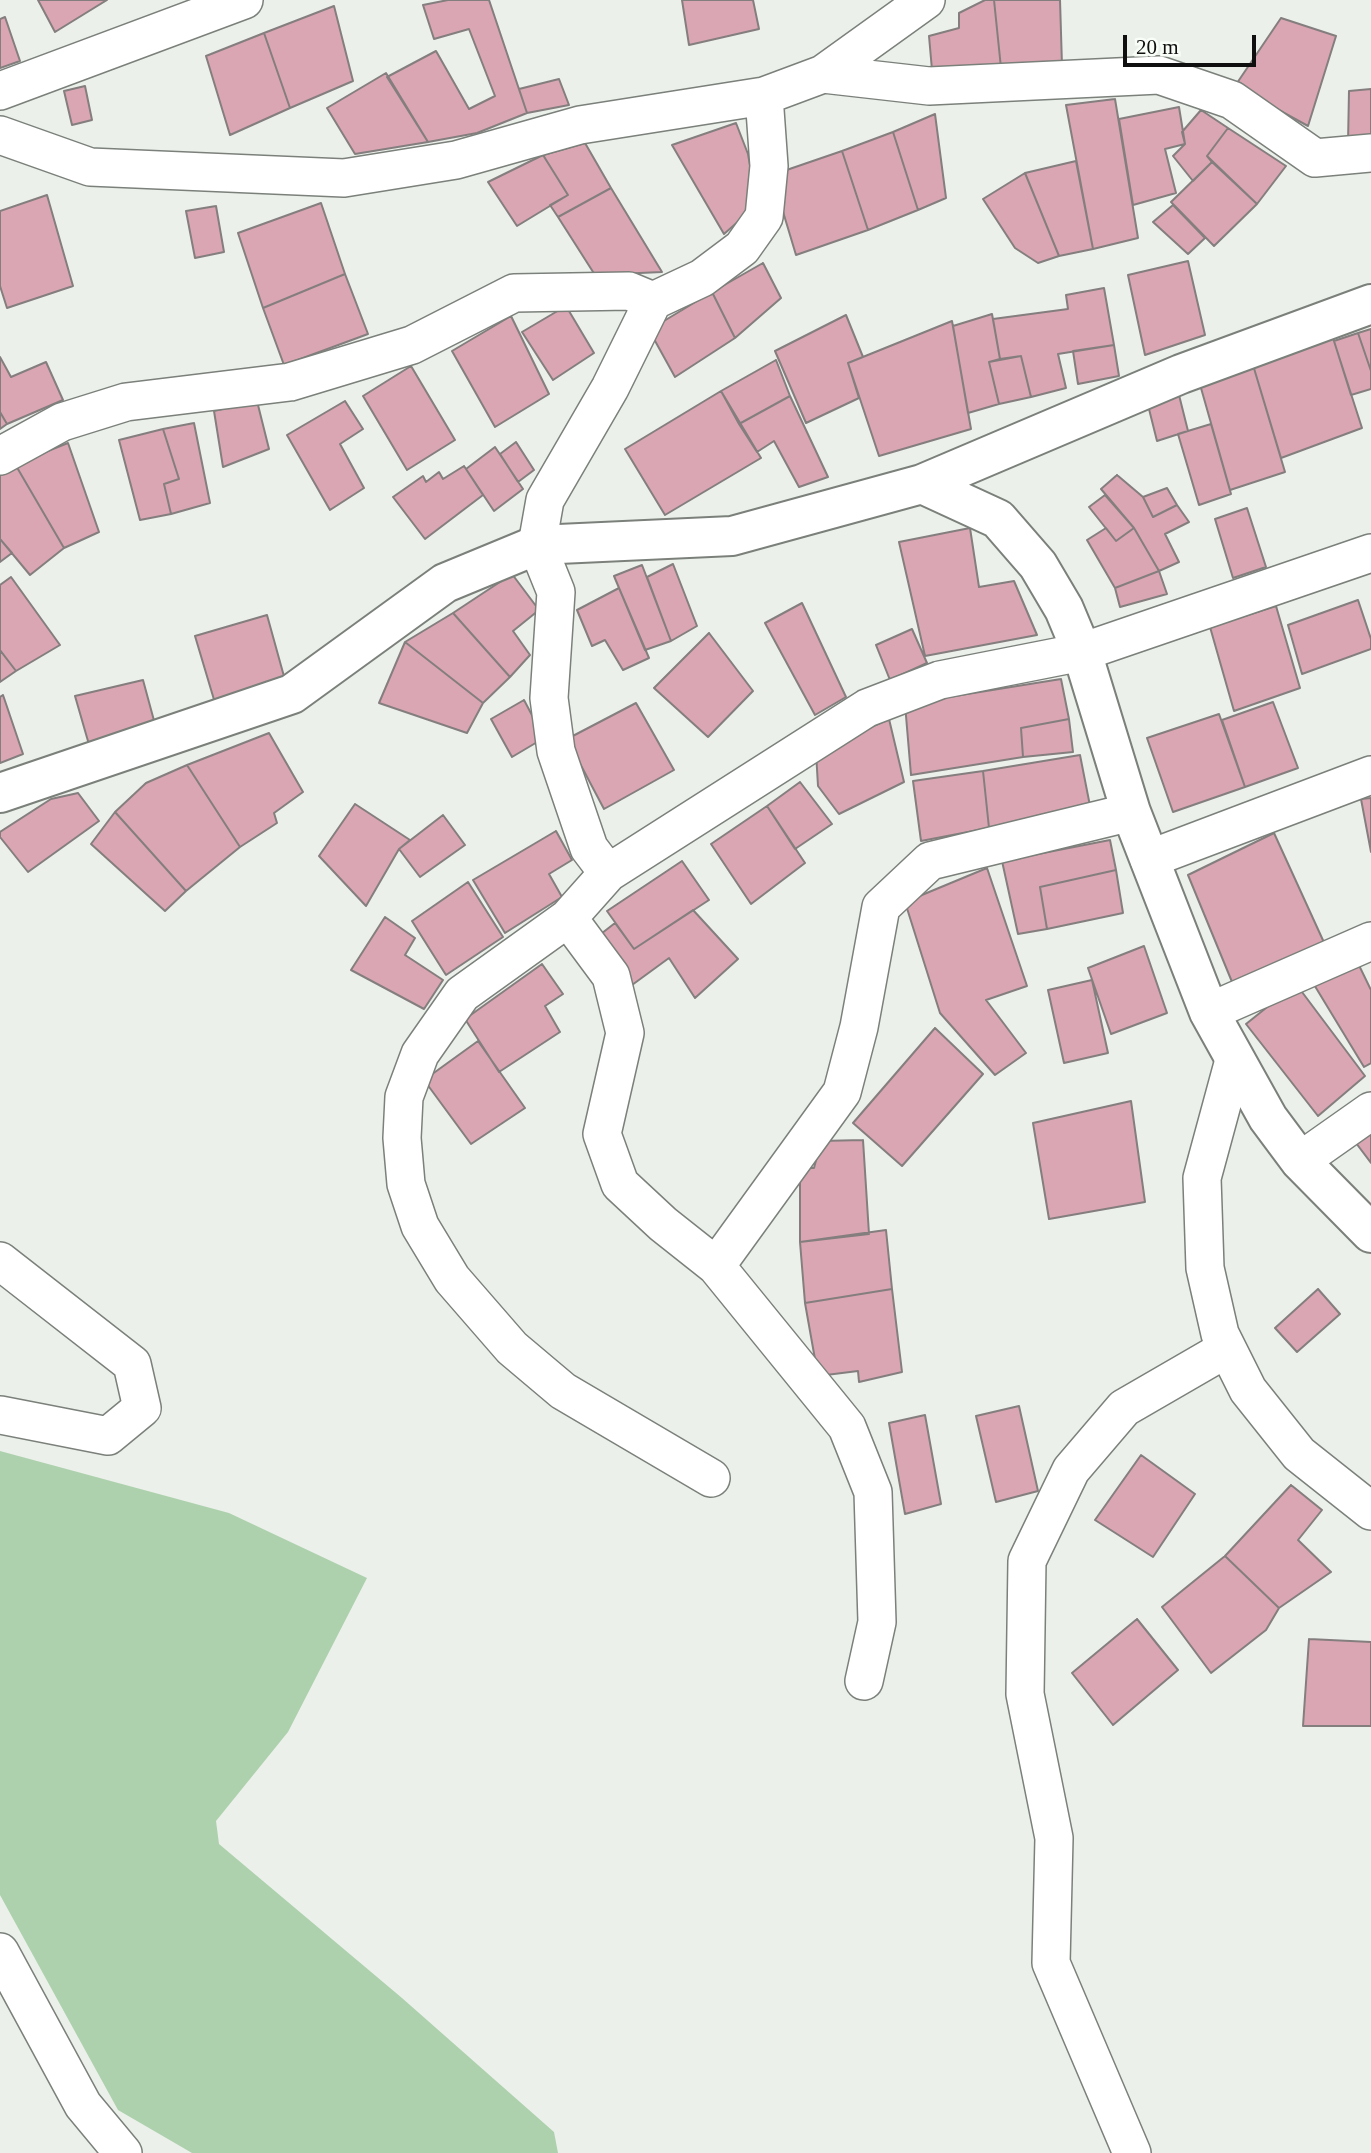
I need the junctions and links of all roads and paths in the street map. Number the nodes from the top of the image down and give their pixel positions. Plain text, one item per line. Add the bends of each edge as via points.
1 (244, 0) edge
2 (926, 0) edge
3 (823, 74) junction
4 (0, 91) edge
5 (764, 96) junction
6 (0, 135) edge
7 (1371, 153) edge
8 (653, 301) junction
9 (1371, 304) edge
10 (0, 456) edge
11 (922, 484) junction
12 (537, 545) junction
13 (1371, 553) edge
14 (1082, 652) junction
15 (1371, 775) edge
16 (0, 793) edge
17 (1131, 812) junction
18 (1149, 859) junction
19 (608, 873) junction
20 (568, 918) junction
21 (1371, 941) edge
22 (1209, 1012) junction
23 (1234, 1060) junction
24 (1371, 1111) edge
25 (1300, 1161) junction
26 (1371, 1233) edge
27 (0, 1261) edge
28 (716, 1266) junction
29 (1226, 1349) junction
30 (0, 1415) edge
31 (711, 1478) dead end
32 (1371, 1511) edge
33 (864, 1681) dead end
34 (0, 1952) edge
35 (123, 2153) edge
36 (1132, 2153) edge

1 - 4 street
2 - 3 street
3 - 5 street
3 - 7 street via 929,86 1159,75 1233,100 1315,158
5 - 6 street via 580,125 456,160 344,178 90,166
5 - 8 street via 769,166 764,217 742,248 702,278
8 - 10 street via 629,291 514,293 400,349 290,382 126,402 61,422
8 - 12 street via 611,388 545,500
9 - 11 street via 1181,374
11 - 12 street via 732,536
11 - 14 street via 998,519 1038,565
12 - 16 street via 445,583 292,694
12 - 19 street via 556,592 549,698 556,751 589,848
13 - 14 street
14 - 17 street
14 - 19 street via 940,680 867,708
15 - 18 street
17 - 18 street
17 - 28 street via 930,861 881,907 842,1092
18 - 22 street
19 - 20 street
20 - 28 street via 611,976 625,1033 602,1134 620,1184
20 - 31 street via 462,994 420,1054 404,1097 406,1184 420,1226 452,1279 513,1348 564,1391
21 - 22 street
22 - 23 street
23 - 25 street
23 - 29 street via 1202,1178 1205,1268
24 - 25 street
25 - 26 street
27 - 30 street via 132,1364 142,1408 108,1436
28 - 33 street via 846,1427 873,1492 877,1622
29 - 32 street via 1248,1390 1299,1454
29 - 36 street via 1124,1408 1071,1470 1027,1561 1025,1694 1054,1838 1051,1964
34 - 35 street via 83,2105

